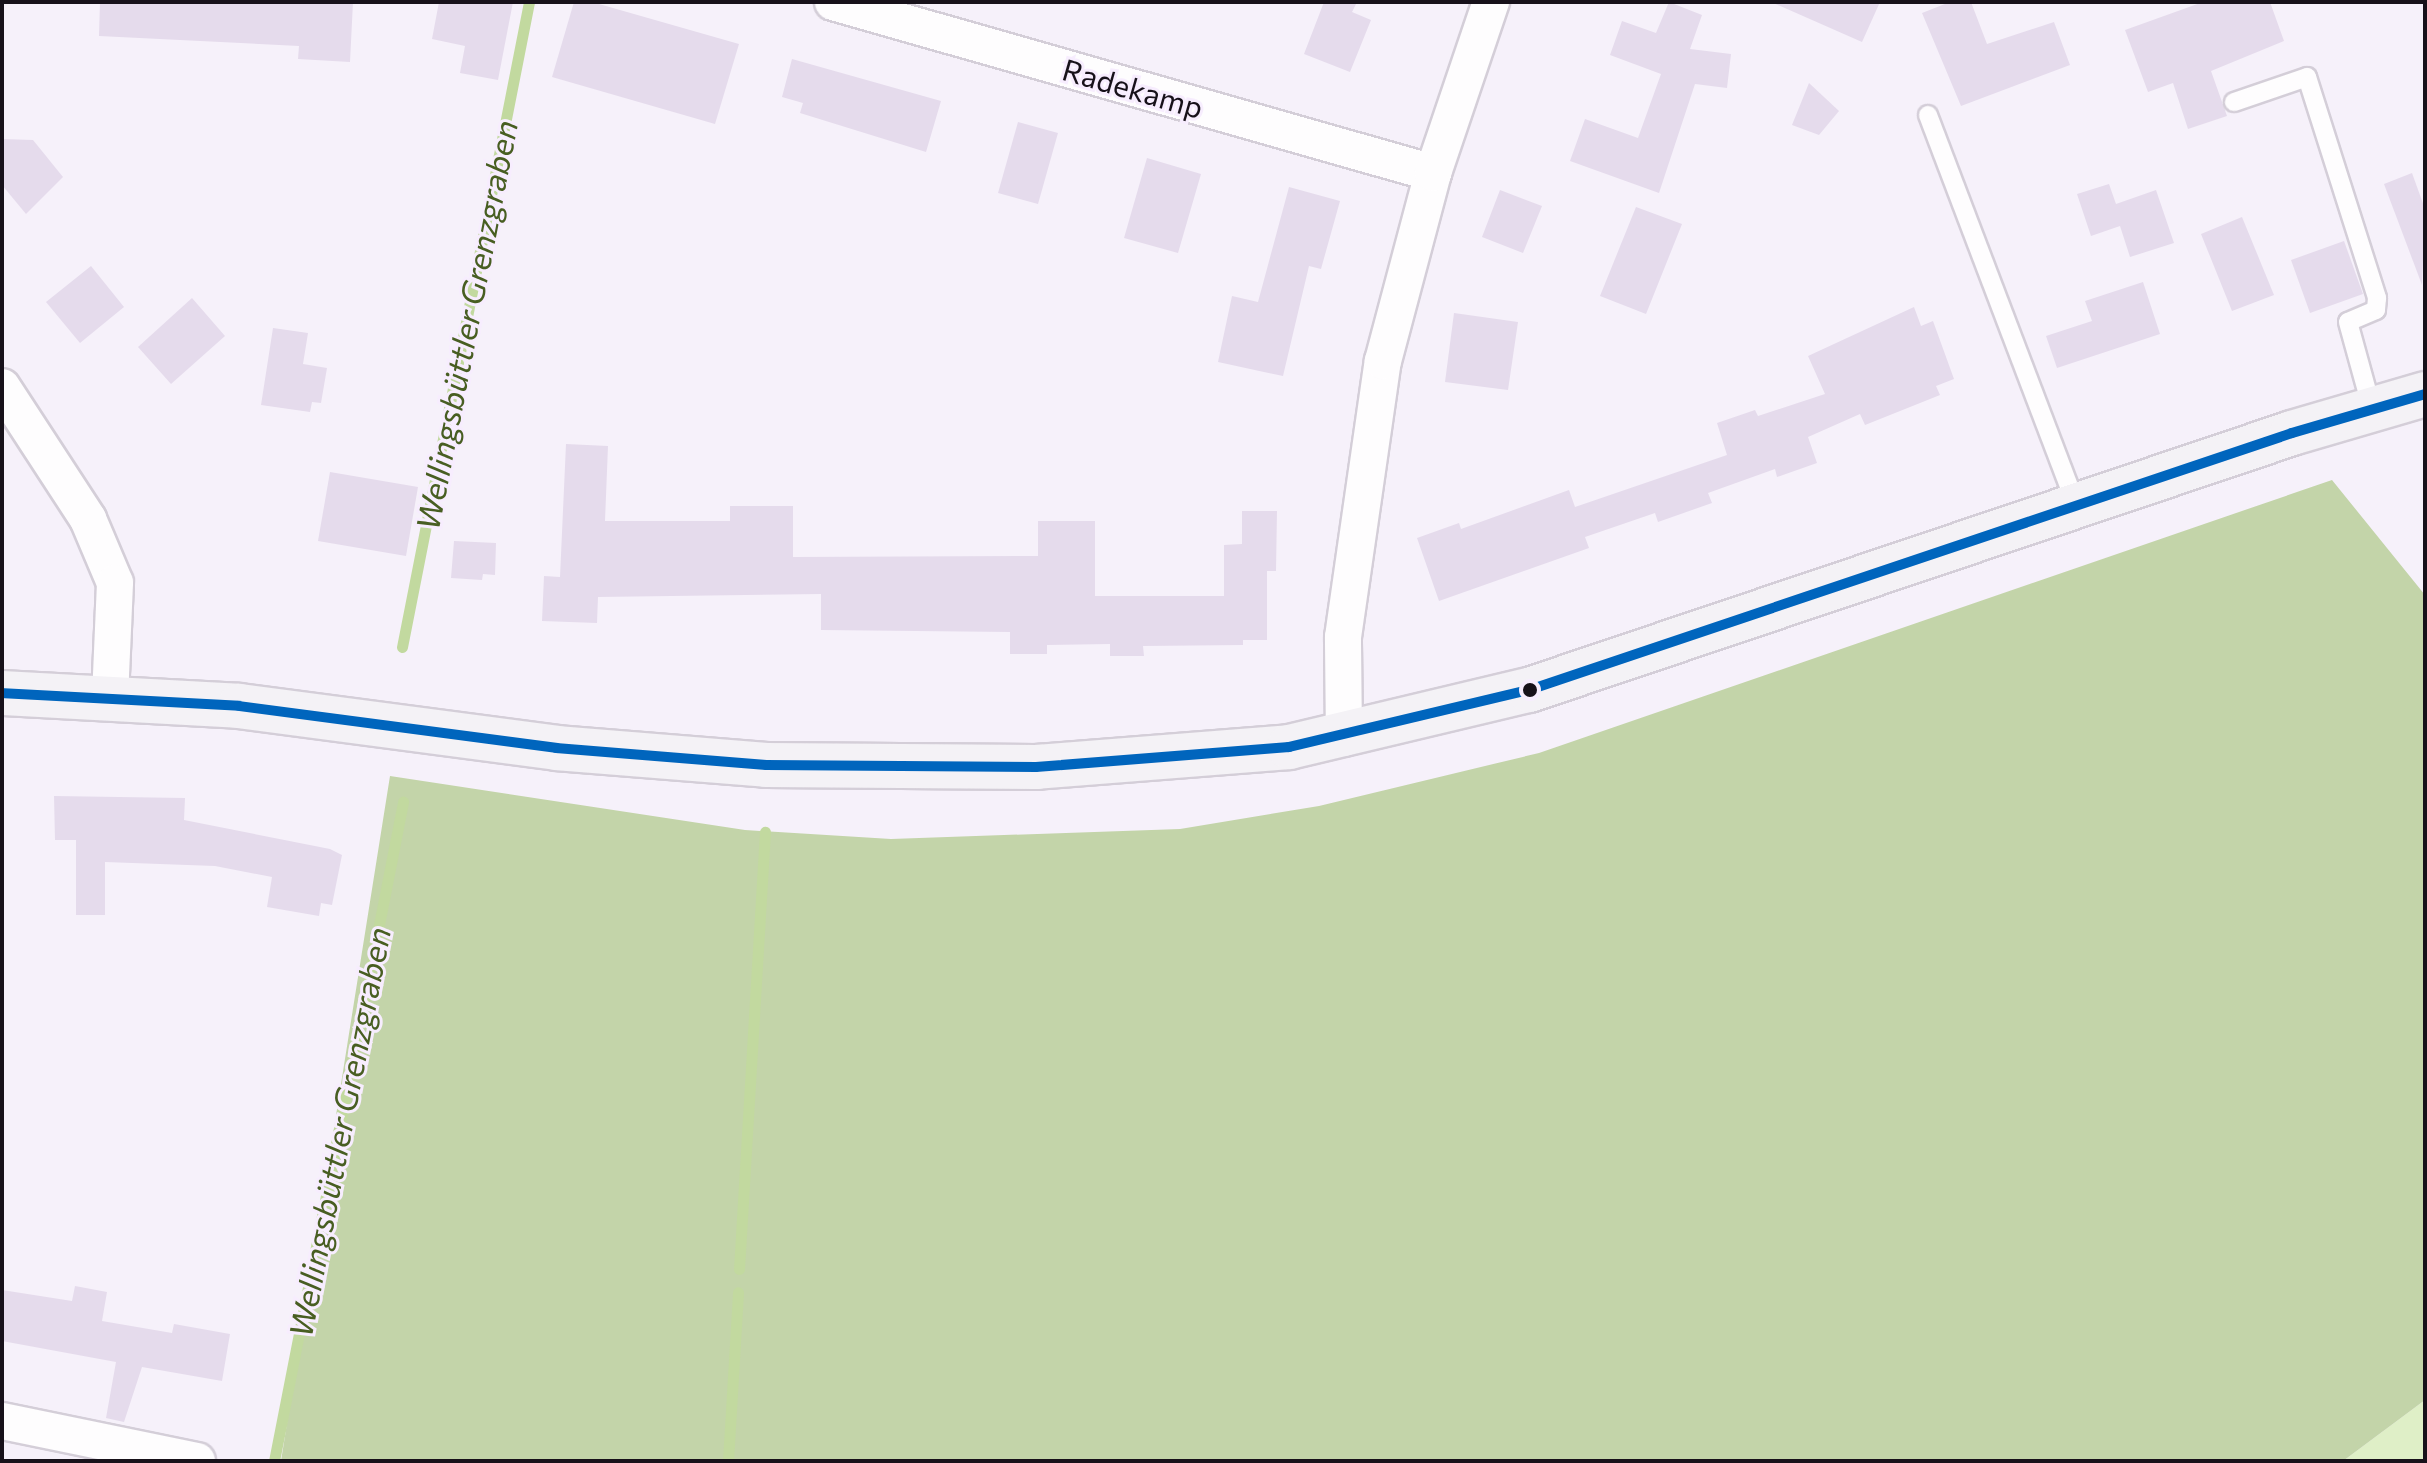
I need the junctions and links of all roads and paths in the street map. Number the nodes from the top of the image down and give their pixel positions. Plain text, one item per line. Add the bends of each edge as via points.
1 (833, 2) edge
2 (1491, 2) edge
3 (2234, 102) dead end
4 (1928, 115) dead end
5 (1433, 173) junction
6 (2, 387) edge
7 (2425, 394) edge
8 (2372, 409) junction
9 (2077, 507) junction
10 (2, 693) edge
11 (110, 696) junction
12 (1344, 738) junction
13 (2, 1421) edge
14 (197, 1461) edge

1 - 5 street, Radekamp
2 - 5 street
3 - 8 lane via 2307,77 2377,298 2376,310 2348,322
4 - 9 lane
5 - 12 street via 1383,361 1343,637
6 - 11 street via 88,519 115,583
7 - 8 main road
8 - 9 main road
9 - 12 main road via 1529,690
10 - 11 main road
11 - 12 main road via 642,757 920,770 1213,756
13 - 14 street

